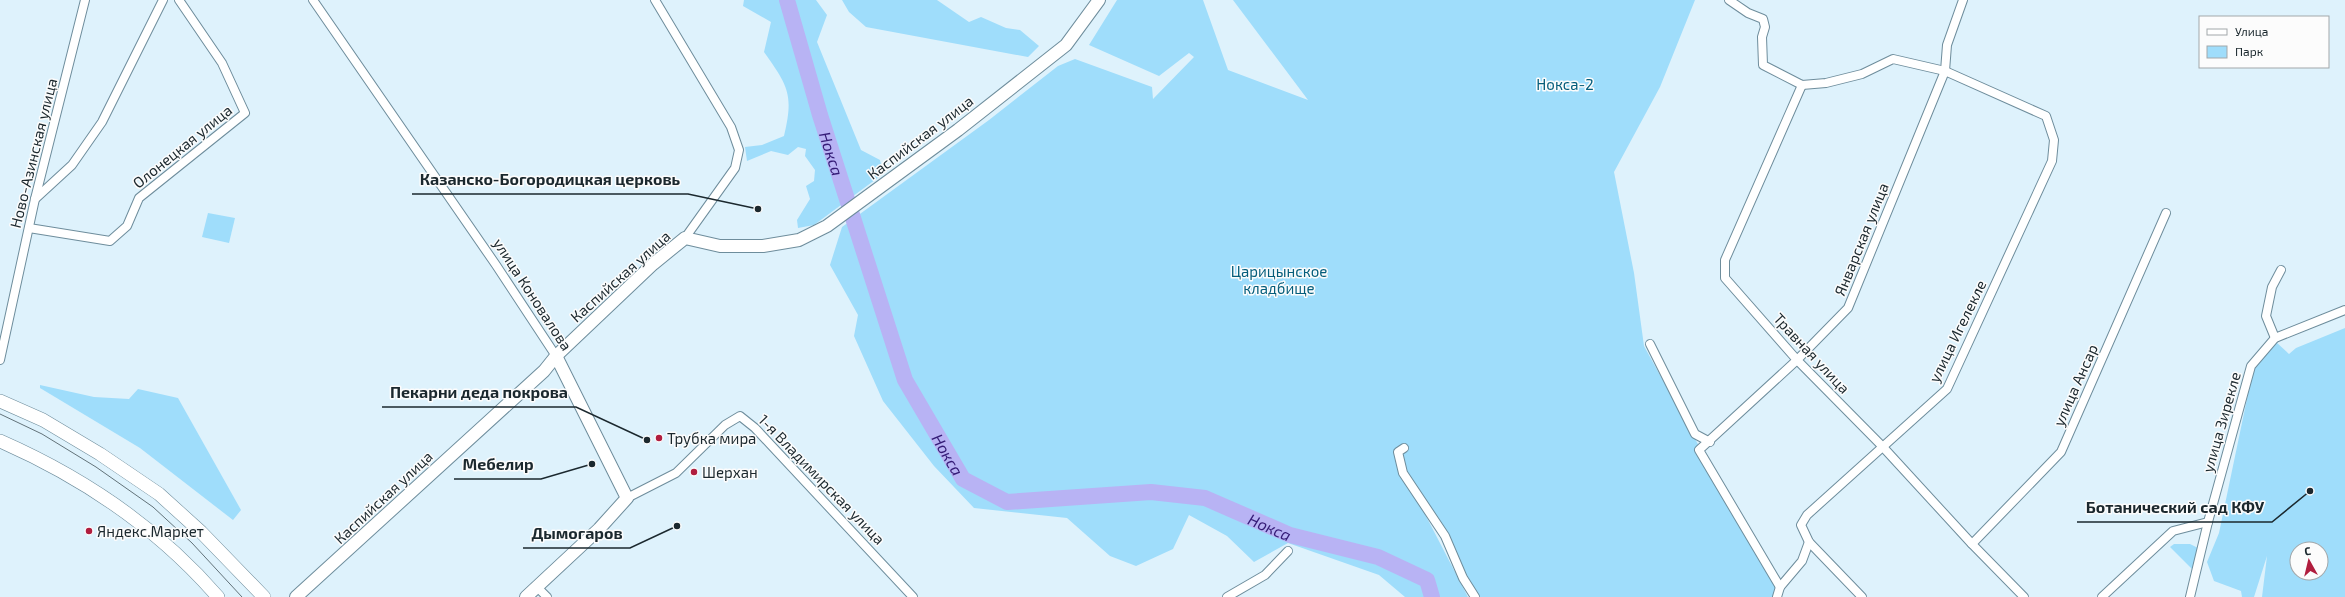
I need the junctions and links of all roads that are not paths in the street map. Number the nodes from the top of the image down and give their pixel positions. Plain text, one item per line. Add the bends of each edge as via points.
1 (85, 0) edge
2 (163, 0) edge
3 (179, 0) edge
4 (313, 0) edge
5 (655, 0) edge
6 (1099, 0) edge
7 (1729, 0) edge
8 (1963, 0) edge
9 (1945, 71) junction
10 (1802, 85) junction
11 (35, 199) junction
12 (2166, 213) dead end
13 (29, 228) junction
14 (685, 238) junction
15 (2281, 270) dead end
16 (2345, 310) edge
17 (2275, 338) junction
18 (1650, 344) dead end
19 (556, 356) junction
20 (0, 360) edge
21 (1797, 360) junction
22 (0, 401) edge
23 (0, 441) edge
24 (1710, 442) junction
25 (1882, 446) junction
26 (1404, 448) dead end
27 (627, 498) junction
28 (2208, 522) junction
29 (1810, 542) junction
30 (1972, 544) junction
31 (1288, 551) dead end
32 (537, 587) junction
33 (1780, 588) junction
34 (266, 596) edge
35 (218, 597) edge
36 (296, 597) edge
37 (526, 597) edge
38 (547, 597) edge
39 (913, 597) edge
40 (1227, 597) edge
41 (1475, 597) edge
42 (1777, 597) edge
43 (1862, 597) edge
44 (2024, 597) edge
45 (2102, 597) edge
46 (2190, 597) edge

1 - 11 street, Ново-Азинская улица
2 - 11 street via 102,122 72,165
3 - 13 street, Олонецкая улица via 222,63 245,113 139,198 127,226 110,241
4 - 19 street, улица Коновалова
5 - 14 street via 731,127 739,150 735,168
6 - 14 street, Каспийская улица via 1066,45 958,130 827,226 799,240 763,246 720,246
7 - 10 street via 1748,13 1763,19 1766,27 1762,37 1763,65
8 - 9 street, Январская улица via 1947,45
9 - 10 street, улица Игелекле via 1893,59 1862,74 1826,83
9 - 21 street, Январская улица via 1848,308
9 - 25 street, улица Игелекле via 2046,116 2054,140 2052,161 1947,389
10 - 21 street, Травная улица via 1725,260 1725,278
11 - 13 street, Ново-Азинская улица
12 - 30 street, улица Ансар via 2061,452
13 - 20 street, Ново-Азинская улица
14 - 19 street, Каспийская улица via 653,264
15 - 17 street via 2272,287 2266,316
16 - 17 street
17 - 28 street, улица Зирекле via 2251,366
18 - 24 street via 1695,434
19 - 27 street, улица Коновалова
19 - 36 street, Каспийская улица via 544,371
21 - 24 street, Январская улица
21 - 25 street, Травная улица
22 - 34 main road via 49,424 100,454 159,494
23 - 35 main road via 83,485 146,527
24 - 33 street, Январская улица via 1699,450
25 - 29 street, улица Игелекле via 1807,515 1801,525
25 - 30 street, Травная улица
26 - 41 street via 1398,452 1403,473 1445,536 1463,578
27 - 32 street via 599,529
27 - 39 street, 1-я Владимирская улица via 676,473 725,425 740,416 776,450
28 - 45 street via 2173,531
28 - 46 street, улица Зирекле
29 - 33 street via 1802,561
29 - 43 street, улица Игелекле
30 - 44 street, Травная улица
31 - 40 street via 1265,575
32 - 37 street
32 - 38 street
33 - 42 street

